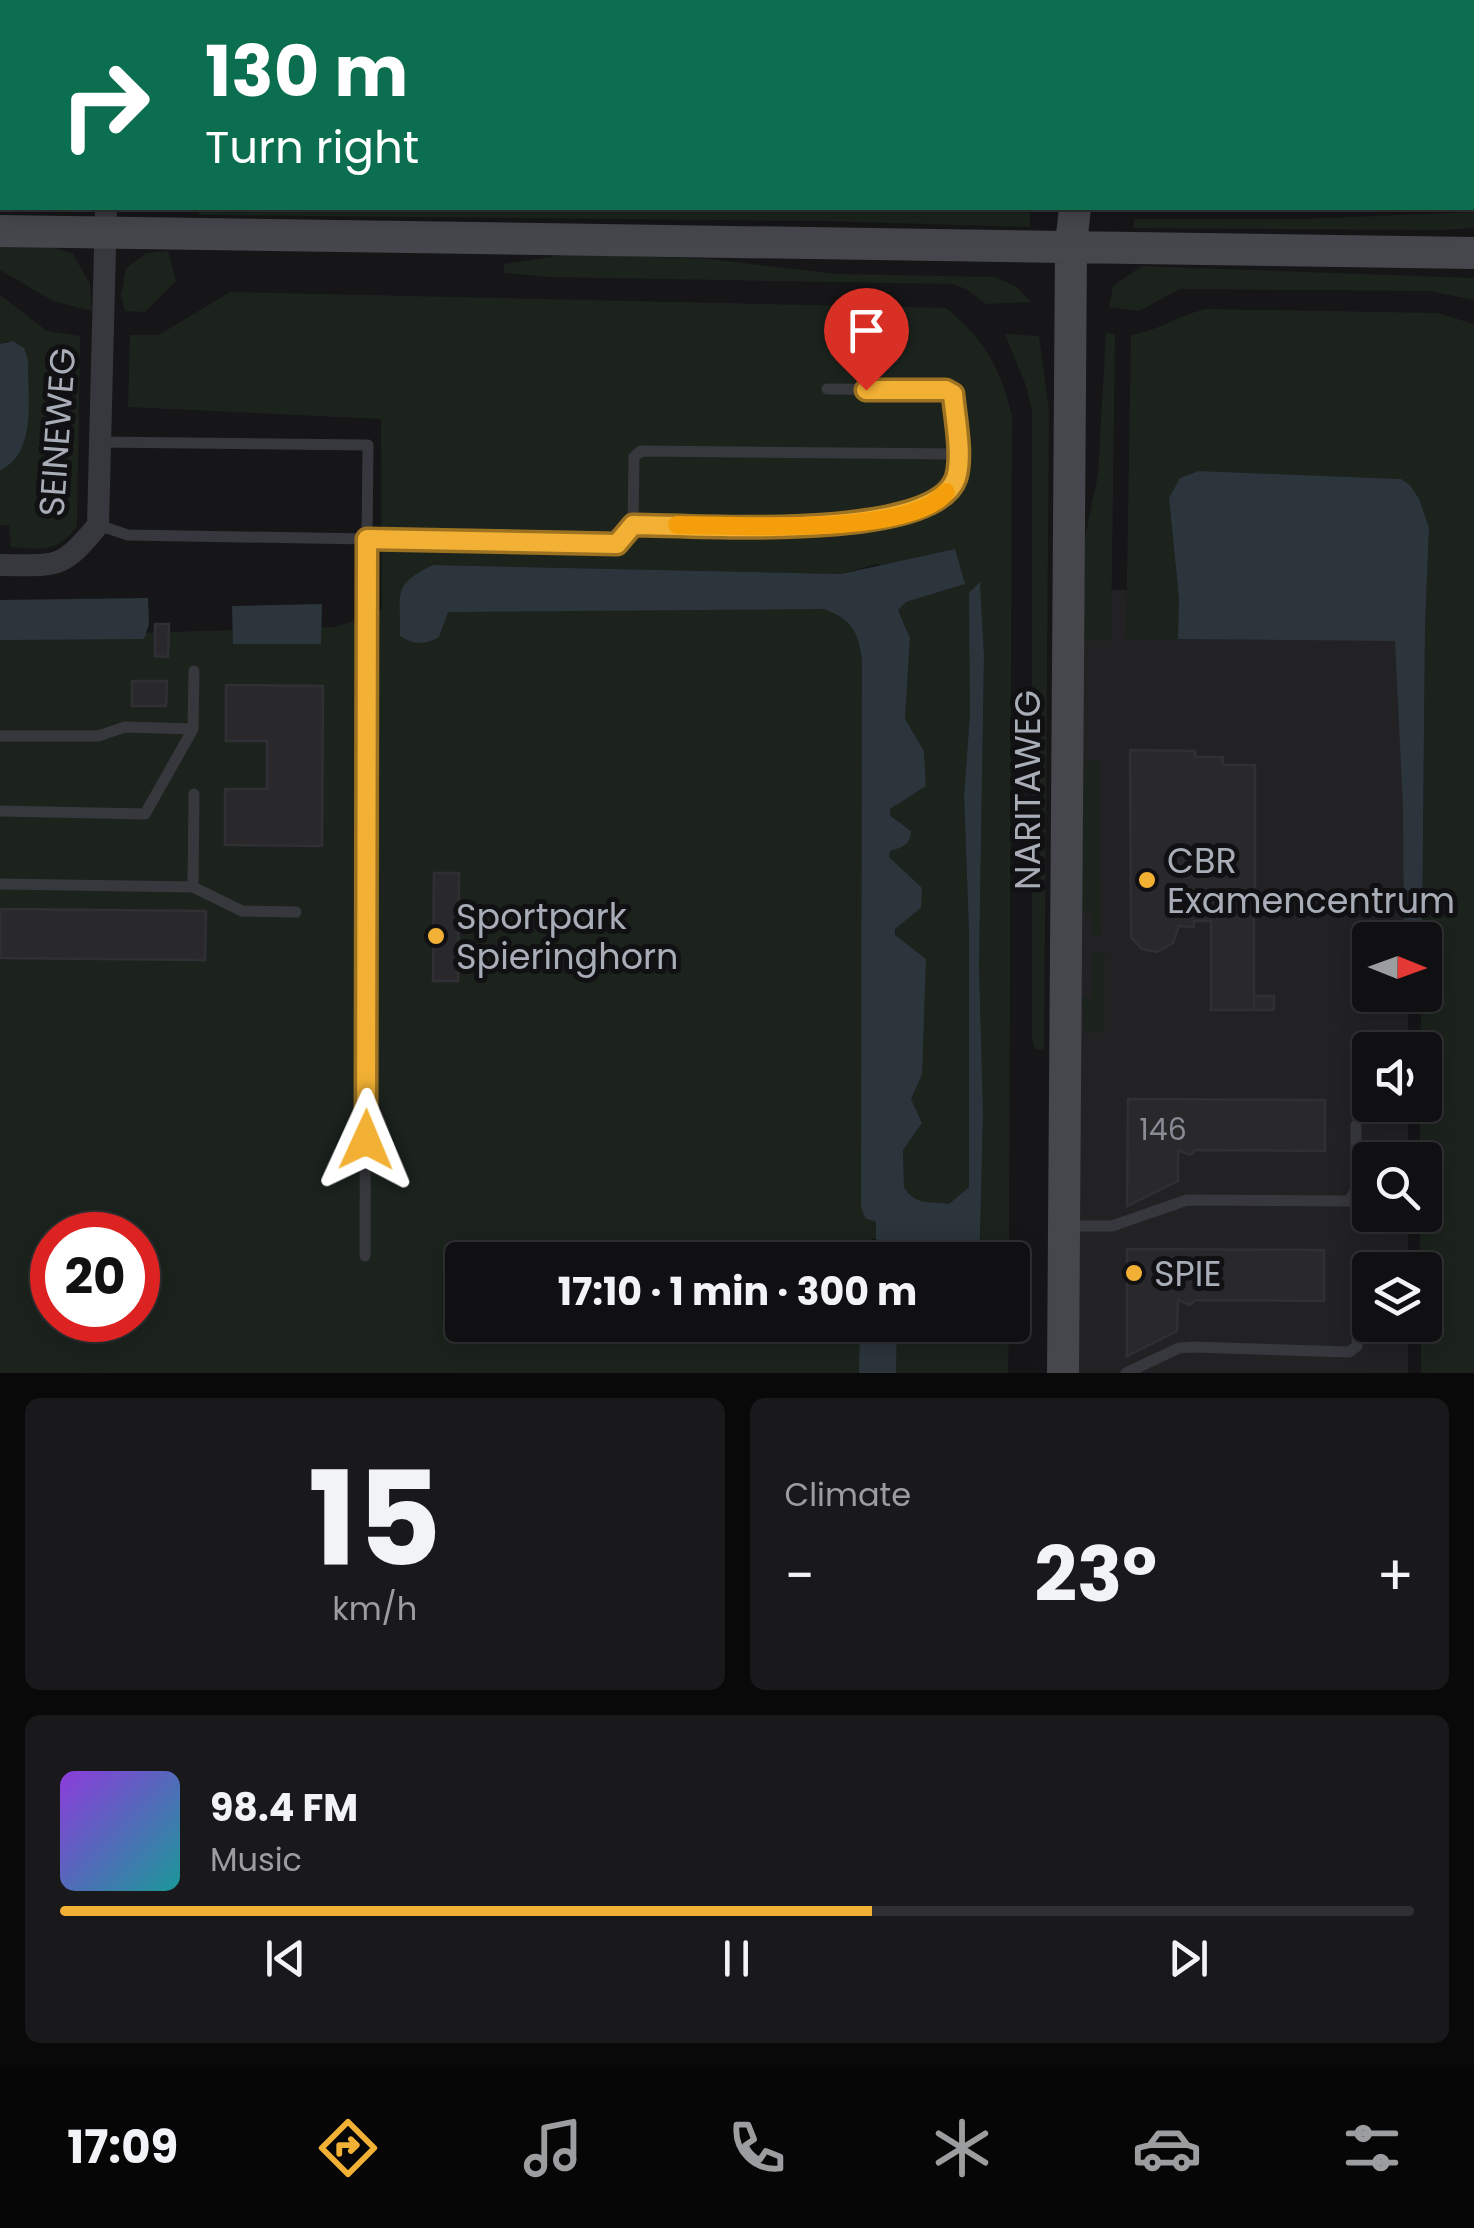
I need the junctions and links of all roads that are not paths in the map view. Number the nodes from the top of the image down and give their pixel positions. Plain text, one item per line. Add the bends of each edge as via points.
1 (1074, 210) edge
2 (106, 220) edge
3 (0, 231) edge
4 (1071, 245) junction
5 (1474, 253) edge
6 (827, 389) dead end
7 (100, 442) junction
8 (956, 454) junction
9 (98, 525) junction
10 (633, 525) junction
11 (367, 539) junction
12 (0, 565) edge
13 (194, 672) dead end
14 (193, 729) junction
15 (0, 736) edge
16 (194, 794) dead end
17 (0, 810) edge
18 (0, 884) edge
19 (193, 887) junction
20 (296, 912) dead end
21 (1356, 1126) dead end
22 (1064, 1226) junction
23 (365, 1256) dead end
24 (1357, 1342) edge
25 (1063, 1373) edge
26 (1126, 1373) edge

1 - 4 main road, NARITAWEG
2 - 3 main road
2 - 4 main road
2 - 7 street, SEINEWEG
4 - 5 main road
4 - 22 main road, NARITAWEG
6 - 8 lane via 946,390 953,394
7 - 9 street, SEINEWEG
7 - 11 lane via 368,445
8 - 10 lane via 956,478 943,498 910,513 832,526
8 - 10 lane via 641,451 634,457
9 - 11 lane via 128,534
9 - 12 street, SEINEWEG via 73,556 50,565
10 - 11 lane via 617,544
11 - 23 lane
13 - 14 lane
14 - 15 lane
14 - 17 lane via 144,814
16 - 19 lane
18 - 19 lane
19 - 20 lane via 242,911
21 - 22 lane via 1356,1190 1349,1201 1187,1200 1112,1226
22 - 25 main road, NARITAWEG
24 - 26 lane via 1348,1352 1193,1346

